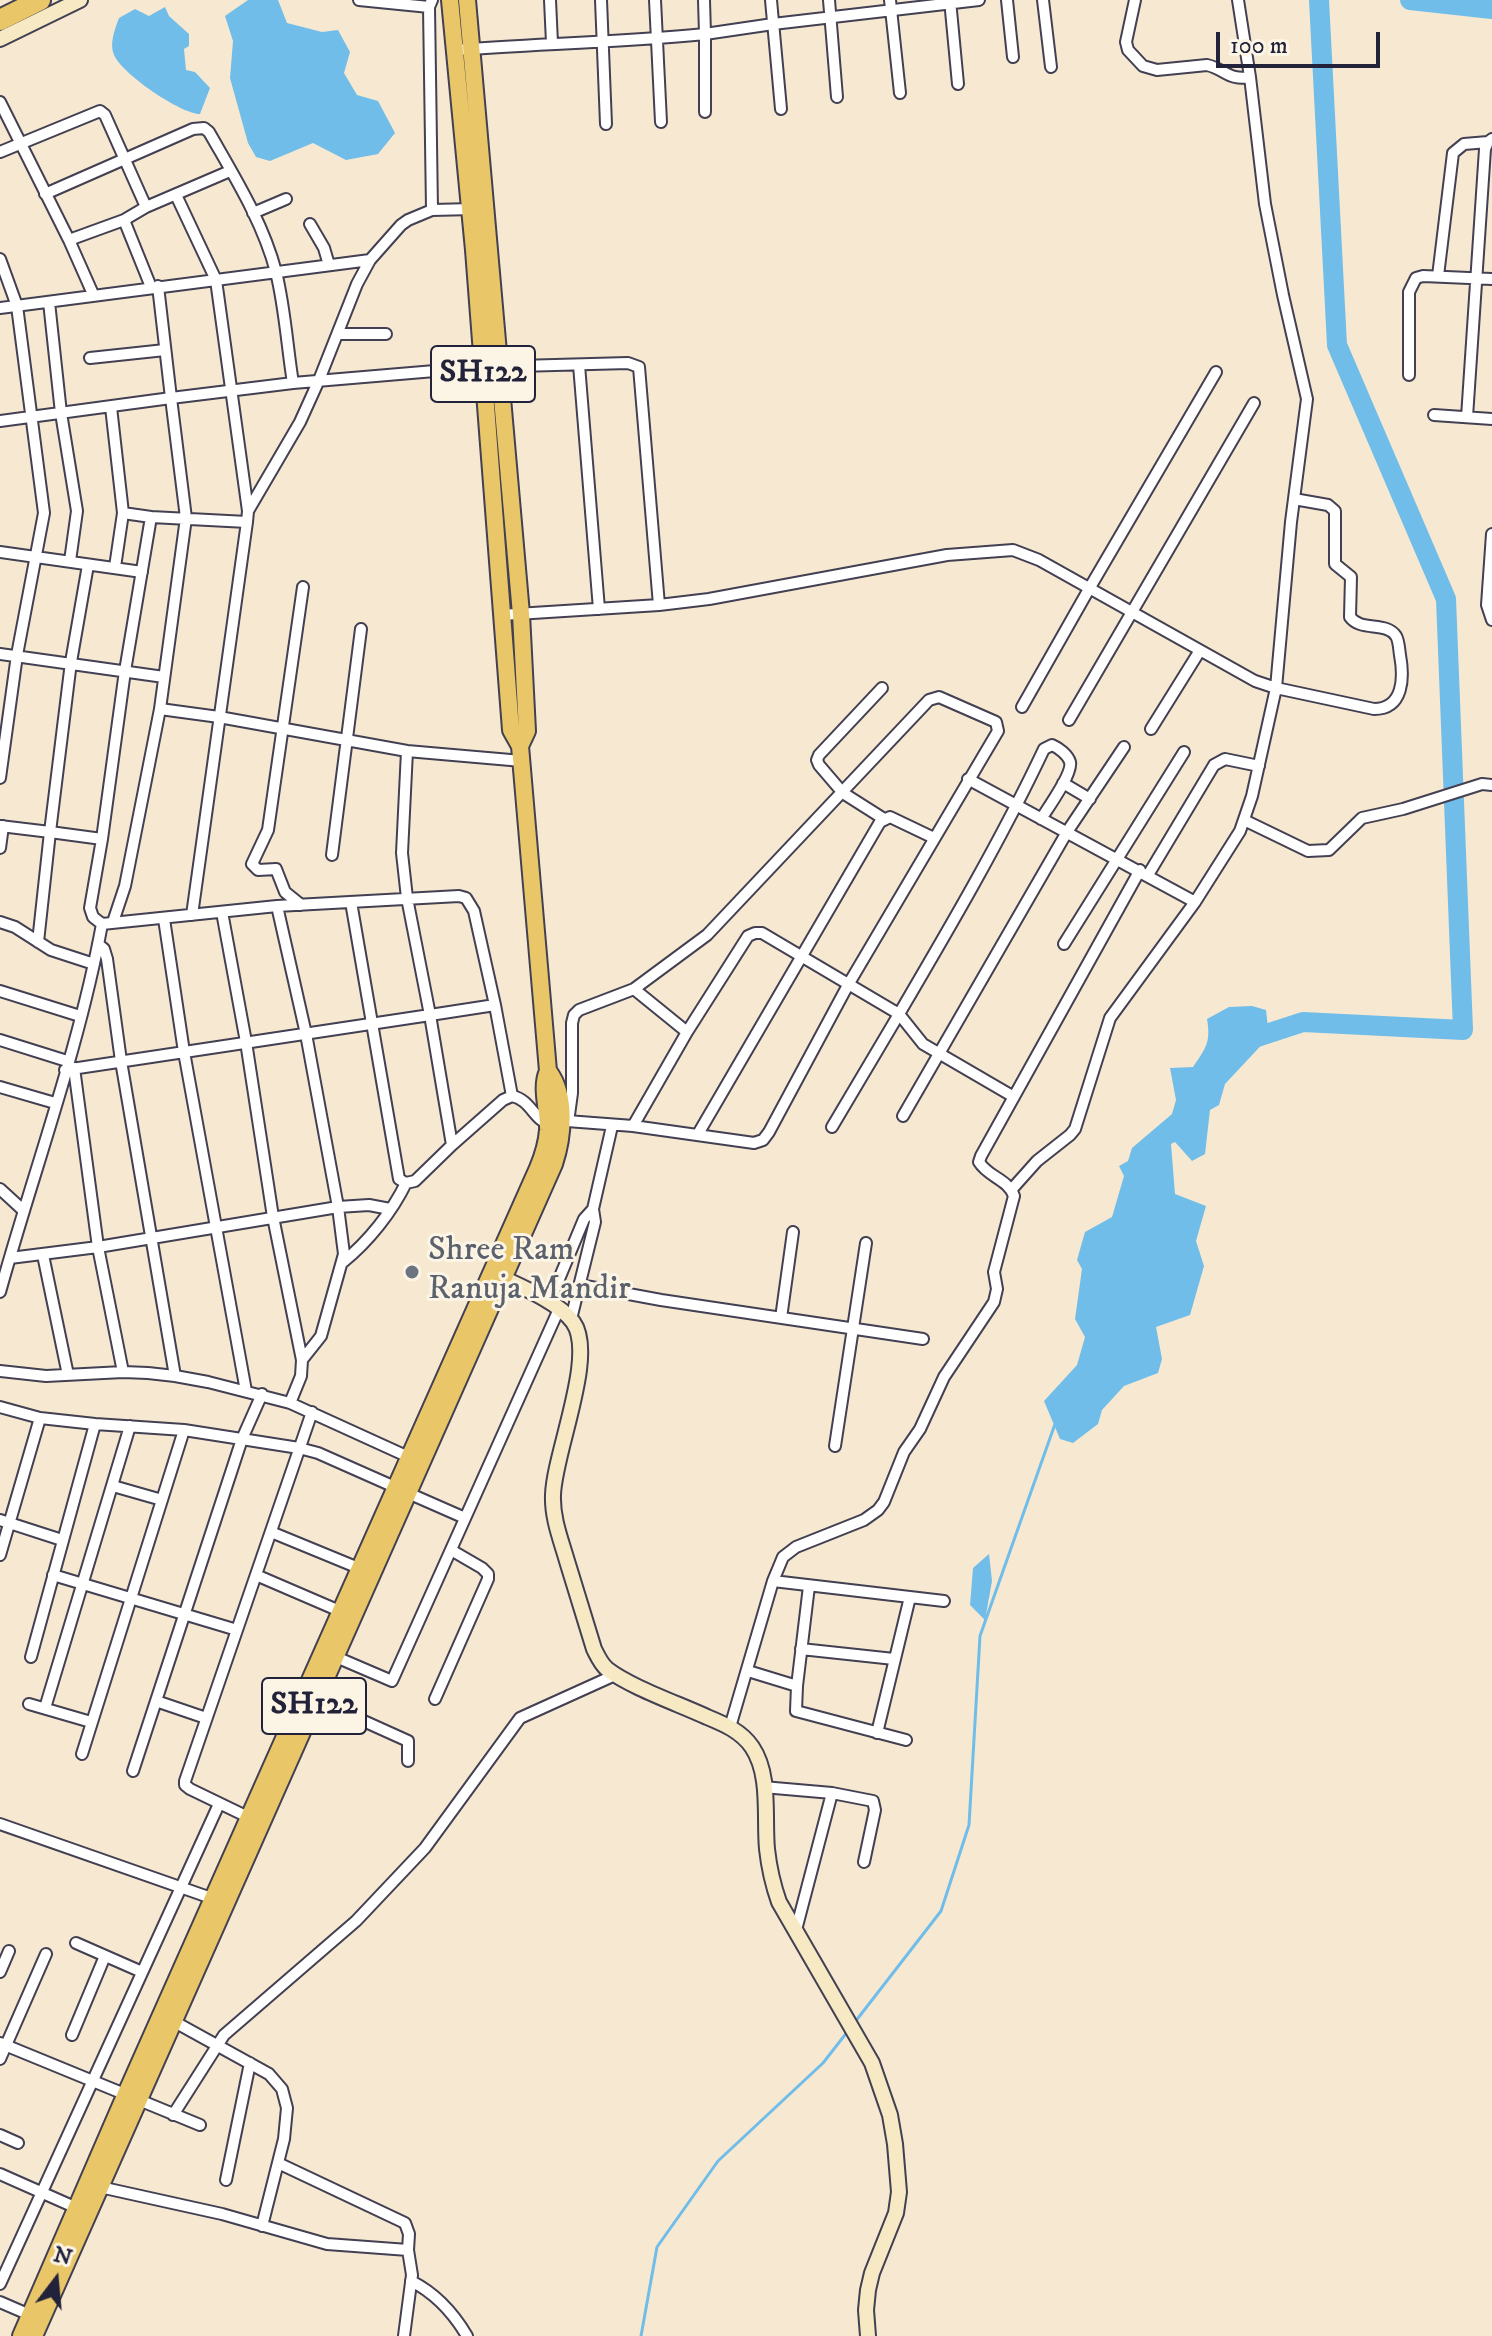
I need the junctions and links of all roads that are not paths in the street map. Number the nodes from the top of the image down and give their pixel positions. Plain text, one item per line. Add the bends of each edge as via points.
1 (40, 0) edge
2 (80, 0) edge
3 (359, 0) edge
4 (450, 0) edge
5 (467, 0) edge
6 (550, 0) edge
7 (601, 0) edge
8 (655, 0) edge
9 (704, 0) edge
10 (771, 0) edge
11 (829, 0) edge
12 (979, 0) edge
13 (1007, 0) edge
14 (1043, 0) edge
15 (1135, 0) edge
16 (1238, 0) edge
17 (950, 2) edge
18 (431, 4) edge
19 (890, 5) edge
20 (830, 17) junction
21 (0, 20) edge
22 (773, 24) junction
23 (705, 34) junction
24 (0, 39) edge
25 (658, 39) junction
26 (552, 43) junction
27 (602, 43) junction
28 (464, 49) junction
29 (1013, 57) dead end
30 (1051, 67) dead end
31 (1250, 77) junction
32 (958, 84) dead end
33 (900, 93) dead end
34 (837, 97) dead end
35 (0, 102) edge
36 (781, 109) dead end
37 (705, 112) dead end
38 (661, 122) dead end
39 (606, 124) dead end
40 (1490, 140) edge
41 (472, 141) junction
42 (20, 143) junction
43 (0, 152) edge
44 (126, 159) junction
45 (230, 171) junction
46 (45, 194) junction
47 (176, 195) junction
48 (286, 199) dead end
49 (487, 205) junction
50 (146, 207) junction
51 (432, 210) junction
52 (469, 210) junction
53 (253, 213) junction
54 (124, 220) junction
55 (310, 224) dead end
56 (69, 240) junction
57 (0, 259) edge
58 (370, 260) junction
59 (329, 265) junction
60 (276, 272) junction
61 (1438, 276) junction
62 (1475, 278) junction
63 (1492, 279) edge
64 (216, 280) junction
65 (155, 287) junction
66 (93, 294) junction
67 (49, 302) junction
68 (17, 306) junction
69 (0, 308) edge
70 (338, 334) junction
71 (386, 334) dead end
72 (165, 350) junction
73 (90, 358) dead end
74 (579, 365) junction
75 (482, 367) junction
76 (500, 367) junction
77 (1216, 372) dead end
78 (1409, 375) dead end
79 (319, 380) junction
80 (293, 383) junction
81 (232, 391) junction
82 (171, 398) junction
83 (1254, 403) dead end
84 (111, 407) junction
85 (61, 413) junction
86 (1434, 415) dead end
87 (31, 417) junction
88 (1467, 417) junction
89 (1492, 419) edge
90 (0, 421) edge
91 (1294, 499) junction
92 (123, 513) junction
93 (248, 516) junction
94 (151, 517) junction
95 (186, 518) junction
96 (1492, 534) edge
97 (0, 552) edge
98 (36, 557) junction
99 (1492, 559) edge
100 (70, 561) junction
101 (88, 565) junction
102 (115, 567) junction
103 (142, 572) junction
104 (303, 587) dead end
105 (1089, 589) junction
106 (659, 605) junction
107 (599, 609) junction
108 (1131, 613) junction
109 (521, 614) junction
110 (501, 615) junction
111 (1492, 620) edge
112 (361, 629) dead end
113 (1199, 652) junction
114 (0, 654) edge
115 (17, 655) junction
116 (71, 662) junction
117 (125, 671) junction
118 (164, 677) junction
119 (882, 688) dead end
120 (1276, 688) junction
121 (1022, 707) dead end
122 (160, 709) junction
123 (219, 717) junction
124 (1069, 720) dead end
125 (284, 729) junction
126 (1151, 729) dead end
127 (348, 741) junction
128 (1124, 747) dead end
129 (407, 751) junction
130 (1184, 752) dead end
131 (521, 753) junction
132 (1259, 766) junction
133 (0, 778) edge
134 (968, 779) junction
135 (1063, 783) junction
136 (1492, 785) edge
137 (843, 793) junction
138 (1090, 799) junction
139 (1017, 806) junction
140 (884, 819) junction
141 (1041, 819) junction
142 (1244, 820) junction
143 (1, 826) edge
144 (50, 832) junction
145 (1067, 832) junction
146 (934, 838) junction
147 (102, 839) junction
148 (0, 848) edge
149 (332, 855) dead end
150 (1116, 858) junction
151 (1144, 873) junction
152 (407, 898) junction
153 (351, 902) junction
154 (1195, 902) junction
155 (301, 905) junction
156 (277, 906) junction
157 (222, 912) junction
158 (192, 915) junction
159 (164, 919) junction
160 (0, 922) edge
161 (107, 923) junction
162 (38, 942) junction
163 (98, 944) junction
164 (1064, 944) dead end
165 (800, 956) junction
166 (94, 964) junction
167 (848, 985) junction
168 (634, 989) junction
169 (0, 991) edge
170 (495, 1005) junction
171 (899, 1014) junction
172 (430, 1015) junction
173 (80, 1016) junction
174 (371, 1025) junction
175 (687, 1032) junction
176 (306, 1034) junction
177 (0, 1040) edge
178 (246, 1042) junction
179 (184, 1052) junction
180 (939, 1053) junction
181 (121, 1061) junction
182 (69, 1066) junction
183 (0, 1087) edge
184 (512, 1096) junction
185 (1014, 1097) junction
186 (55, 1103) junction
187 (903, 1116) dead end
188 (558, 1124) junction
189 (612, 1126) junction
190 (633, 1126) junction
191 (832, 1127) dead end
192 (698, 1134) junction
193 (452, 1145) junction
194 (406, 1183) junction
195 (0, 1189) edge
196 (1012, 1189) junction
197 (338, 1207) junction
198 (390, 1209) junction
199 (593, 1209) junction
200 (24, 1211) junction
201 (273, 1217) junction
202 (215, 1227) junction
203 (793, 1232) dead end
204 (151, 1238) junction
205 (866, 1243) dead end
206 (98, 1247) junction
207 (43, 1255) junction
208 (10, 1258) junction
209 (343, 1262) junction
210 (498, 1276) junction
211 (580, 1285) junction
212 (0, 1292) edge
213 (554, 1306) junction
214 (781, 1318) junction
215 (571, 1319) junction
216 (854, 1329) junction
217 (923, 1339) dead end
218 (302, 1360) junction
219 (0, 1371) edge
220 (123, 1372) junction
221 (68, 1375) junction
222 (175, 1376) junction
223 (246, 1391) junction
224 (262, 1394) junction
225 (290, 1403) junction
226 (0, 1407) edge
227 (312, 1412) junction
228 (40, 1418) junction
229 (95, 1424) junction
230 (130, 1426) junction
231 (184, 1430) junction
232 (242, 1439) junction
233 (835, 1446) dead end
234 (299, 1448) junction
235 (416, 1460) junction
236 (113, 1486) junction
237 (402, 1490) junction
238 (162, 1500) junction
239 (465, 1518) junction
240 (5, 1522) edge
241 (271, 1532) junction
242 (62, 1540) junction
243 (451, 1550) junction
244 (0, 1555) edge
245 (361, 1569) junction
246 (53, 1575) junction
247 (256, 1575) junction
248 (773, 1581) junction
249 (83, 1583) junction
250 (809, 1586) junction
251 (130, 1597) junction
252 (910, 1597) junction
253 (944, 1601) dead end
254 (342, 1612) junction
255 (183, 1613) junction
256 (237, 1630) junction
257 (801, 1649) junction
258 (31, 1657) dead end
259 (336, 1657) junction
260 (894, 1659) junction
261 (748, 1671) junction
262 (615, 1675) junction
263 (797, 1686) junction
264 (319, 1695) junction
265 (435, 1699) dead end
266 (156, 1701) junction
267 (29, 1704) dead end
268 (45, 1708) junction
269 (206, 1718) junction
270 (91, 1722) junction
271 (730, 1727) junction
272 (296, 1732) junction
273 (877, 1733) junction
274 (906, 1740) dead end
275 (82, 1754) dead end
276 (408, 1761) dead end
277 (133, 1771) dead end
278 (763, 1787) junction
279 (832, 1793) junction
280 (219, 1804) junction
281 (250, 1818) junction
282 (0, 1824) edge
283 (864, 1862) dead end
284 (181, 1888) junction
285 (220, 1901) junction
286 (796, 1930) junction
287 (76, 1943) dead end
288 (9, 1951) dead end
289 (46, 1954) dead end
290 (105, 1956) junction
291 (0, 1972) edge
292 (142, 1972) junction
293 (173, 2021) junction
294 (72, 2035) dead end
295 (3, 2044) edge
296 (218, 2046) junction
297 (0, 2059) edge
298 (250, 2063) junction
299 (91, 2082) junction
300 (131, 2098) junction
301 (173, 2115) junction
302 (200, 2125) dead end
303 (0, 2135) edge
304 (18, 2143) dead end
305 (278, 2163) junction
306 (0, 2174) edge
307 (226, 2180) dead end
308 (100, 2187) junction
309 (41, 2192) junction
310 (82, 2210) junction
311 (262, 2226) junction
312 (408, 2250) junction
313 (411, 2281) junction
314 (0, 2284) edge
315 (0, 2302) edge
316 (30, 2315) junction
317 (21, 2336) edge
318 (34, 2336) edge
319 (404, 2336) edge
320 (467, 2336) edge
321 (868, 2336) edge

1 - 21 highway
2 - 24 street
3 - 18 street
4 - 28 main road, SH122
5 - 28 main road, SH122
6 - 26 street
7 - 27 street
8 - 25 street
9 - 23 street
10 - 22 street
11 - 20 street
12 - 17 street
13 - 29 street
14 - 30 street
15 - 31 street via 1126,42 1143,66 1157,70 1207,65 1231,77
16 - 31 street
17 - 19 street
17 - 32 street
18 - 51 street
19 - 20 street
19 - 33 street
20 - 22 street
20 - 34 street
22 - 23 street
22 - 36 street
23 - 25 street
23 - 37 street
25 - 27 street
25 - 38 street
26 - 27 street
26 - 28 street
27 - 39 street
28 - 41 main road, SH122
31 - 91 street via 1265,204 1307,399
35 - 42 street
40 - 61 street via 1464,144 1453,153
40 - 62 street
41 - 49 main road, SH122
41 - 52 main road, SH122
42 - 43 street
42 - 44 street via 100,111
42 - 46 street
44 - 45 street via 204,128
44 - 46 street
44 - 50 street
45 - 47 street
45 - 53 street
46 - 56 street
47 - 50 street
47 - 64 street
48 - 53 street
49 - 52 street
49 - 76 main road, SH122
50 - 54 street
51 - 52 street
51 - 58 street via 401,225
52 - 75 main road, SH122
53 - 60 street
54 - 56 street
54 - 65 street
55 - 59 street
56 - 66 street
57 - 68 street
58 - 59 street
58 - 70 street
59 - 60 street
60 - 64 street
60 - 80 street
61 - 62 street
61 - 78 street via 1416,278 1409,292
62 - 63 street
62 - 88 street
64 - 65 street
64 - 81 street
65 - 66 street
65 - 72 street
66 - 67 street
67 - 68 street
67 - 85 street
68 - 69 street
68 - 87 street
70 - 71 street
70 - 79 street
72 - 73 street
72 - 82 street
74 - 76 street
74 - 106 street via 639,367
74 - 107 street
75 - 76 street
75 - 79 street
75 - 110 main road, SH122
76 - 109 main road, SH122
77 - 105 street
79 - 80 street
79 - 93 street
80 - 81 street
81 - 82 street
81 - 93 street
82 - 84 street
82 - 95 street
83 - 108 street
84 - 85 street
84 - 92 street
85 - 87 street
85 - 100 street via 77,511
86 - 88 street
87 - 90 street
87 - 98 street via 44,506
88 - 89 street
91 - 120 street
91 - 120 street via 1335,511 1334,558 1351,577 1350,617 1393,633 1402,675 1396,700 1382,709
92 - 94 street
92 - 102 street
93 - 95 street
93 - 123 street
94 - 95 street
94 - 103 street
95 - 118 street
96 - 99 street
97 - 98 street
98 - 100 street
98 - 115 street
99 - 111 street via 1487,605
100 - 101 street
101 - 102 street
101 - 116 street
102 - 103 street
103 - 117 street
104 - 125 street
105 - 106 street via 1013,550 947,555
105 - 108 street
105 - 121 street
106 - 107 street
107 - 109 street
108 - 113 street
108 - 124 street
109 - 110 street
109 - 131 main road, SH122 via 527,731
110 - 131 main road, SH122 via 511,730
112 - 127 street
113 - 120 street
113 - 126 street
114 - 115 street
115 - 116 street
115 - 133 street
116 - 117 street
116 - 144 street
117 - 118 street
117 - 147 street
118 - 122 street
119 - 137 street via 817,760
120 - 132 street
122 - 123 street
122 - 161 street via 125,886
123 - 125 street
123 - 158 street
125 - 127 street
125 - 155 street via 268,830 252,864 258,870 276,869 285,892
127 - 129 street
127 - 149 street
128 - 138 street
129 - 131 street
129 - 152 street via 401,841
130 - 150 street
131 - 188 main road, SH122 via 548,1071 555,1081
132 - 142 street
132 - 151 street via 1225,759 1214,765
134 - 137 street via 998,725 939,697 929,700
134 - 139 street
134 - 146 street
135 - 138 street
135 - 139 street via 1069,759 1048,745
135 - 141 street
136 - 142 street via 1362,818 1329,850 1308,851
137 - 140 street
137 - 168 street via 707,935
138 - 145 street
139 - 141 street
139 - 171 street
140 - 146 street via 890,817
140 - 165 street
141 - 145 street
142 - 154 street
143 - 144 street
143 - 148 street
144 - 147 street
144 - 162 street
145 - 150 street
145 - 180 street
146 - 167 street
147 - 161 street via 90,908 93,917
150 - 151 street
150 - 164 street
151 - 154 street
151 - 185 street
152 - 153 street
152 - 170 street via 459,896 471,903
152 - 172 street
153 - 155 street
153 - 174 street
154 - 196 street via 1110,1018 1075,1129
155 - 156 street
156 - 157 street
156 - 176 street
157 - 158 street
157 - 178 street
158 - 159 street
159 - 161 street
159 - 179 street
160 - 162 street
161 - 163 street
162 - 166 street
163 - 166 street
163 - 181 street via 106,953
165 - 167 street
165 - 175 street via 762,933 748,936
165 - 192 street
166 - 173 street
167 - 171 street
167 - 192 street via 763,1140
168 - 175 street
168 - 188 street via 574,1015 572,1093
169 - 173 street
170 - 172 street
170 - 184 street
171 - 180 street via 917,1039
171 - 191 street
172 - 174 street
172 - 193 street
173 - 182 street
174 - 176 street
174 - 194 street via 397,1174
175 - 190 street
176 - 178 street
176 - 197 street
177 - 182 street
178 - 179 street
178 - 201 street
179 - 181 street
179 - 202 street
180 - 185 street
180 - 187 street
181 - 182 street
181 - 204 street
182 - 186 street
182 - 206 street
183 - 186 street
184 - 188 street via 525,1101 542,1122
184 - 193 street
185 - 196 street via 979,1162
186 - 200 street
188 - 189 street
188 - 210 main road, SH122 via 554,1164
189 - 190 street
189 - 199 street
190 - 192 street
193 - 194 street via 415,1181
194 - 198 street
195 - 200 street
196 - 248 street via 994,1272 996,1296 944,1377 884,1502 864,1520 788,1552
197 - 198 street
197 - 201 street
197 - 209 street
198 - 209 street
199 - 211 street via 595,1222
199 - 213 street via 584,1219
200 - 208 street
201 - 202 street
201 - 218 street
202 - 204 street
202 - 223 street
203 - 214 street
204 - 206 street
204 - 222 street
205 - 216 street
206 - 207 street
206 - 220 street
207 - 208 street
207 - 221 street
208 - 212 street
209 - 218 street via 321,1336
210 - 213 street
210 - 235 main road, SH122
211 - 214 street
211 - 215 street
213 - 215 street
213 - 239 street
214 - 216 street
215 - 262 street via 581,1343 576,1390 554,1480 553,1512 594,1649
216 - 217 street
216 - 233 street
218 - 225 street
219 - 221 street
220 - 221 street
220 - 222 street
222 - 223 street
223 - 224 street
224 - 225 street
224 - 232 street
225 - 227 street
226 - 228 street
227 - 234 street
227 - 235 street
228 - 229 street
228 - 240 street
229 - 230 street
229 - 242 street
230 - 231 street
230 - 236 street
231 - 232 street
231 - 238 street
232 - 234 street
232 - 255 street
234 - 237 street
234 - 241 street
235 - 237 main road, SH122
236 - 238 street
236 - 249 street
237 - 239 street
237 - 245 main road, SH122
237 - 259 main road, SH122
238 - 251 street
239 - 243 street
240 - 242 street
240 - 244 street
241 - 245 street
241 - 247 street
242 - 246 street
243 - 259 street via 392,1681
243 - 265 street via 482,1568 488,1579
245 - 254 main road, SH122
246 - 249 street
246 - 258 street
247 - 254 street
247 - 256 street
248 - 250 street
248 - 261 street
249 - 251 street
249 - 268 street
250 - 252 street
250 - 257 street
251 - 255 street
251 - 270 street
252 - 253 street
252 - 260 street
254 - 272 main road, SH122
255 - 256 street
255 - 266 street
256 - 269 street
257 - 260 street
257 - 263 street
259 - 264 main road, SH122
260 - 273 street
261 - 263 street
261 - 271 street
262 - 271 street
262 - 296 street via 520,1718 425,1848 356,1921 224,2035
263 - 273 street via 799,1713
264 - 272 main road, SH122
264 - 276 street via 408,1741
266 - 269 street
266 - 277 street
267 - 268 street
268 - 270 street
269 - 280 street via 185,1785
270 - 275 street
271 - 278 street via 752,1747
272 - 281 main road, SH122
272 - 285 main road, SH122
273 - 274 street
278 - 279 street
278 - 286 street via 772,1880
279 - 283 street via 875,1805
279 - 286 street
280 - 281 street
280 - 284 street
281 - 285 main road, SH122
282 - 284 street
284 - 285 street
284 - 292 street
285 - 293 main road, SH122
285 - 300 main road, SH122
286 - 321 street via 872,2063 890,2115 899,2192 868,2290
287 - 290 street
288 - 291 street
289 - 295 street
290 - 292 street
290 - 294 street
292 - 299 street
293 - 296 street
293 - 300 main road, SH122
295 - 297 street
295 - 299 street
296 - 298 street
296 - 301 street
298 - 305 street via 278,2081 286,2099
298 - 307 street
299 - 300 street
299 - 309 street
300 - 301 street
300 - 308 main road, SH122
300 - 310 main road, SH122
301 - 302 street
303 - 304 street
305 - 311 street
305 - 312 street via 400,2219 408,2227
306 - 309 street
308 - 310 main road, SH122
308 - 311 street
309 - 310 street
309 - 314 street
310 - 316 main road, SH122
310 - 318 main road, SH122
311 - 312 street via 327,2244
312 - 313 street
313 - 319 street
313 - 320 street via 440,2302
315 - 316 street
316 - 317 main road, SH122

